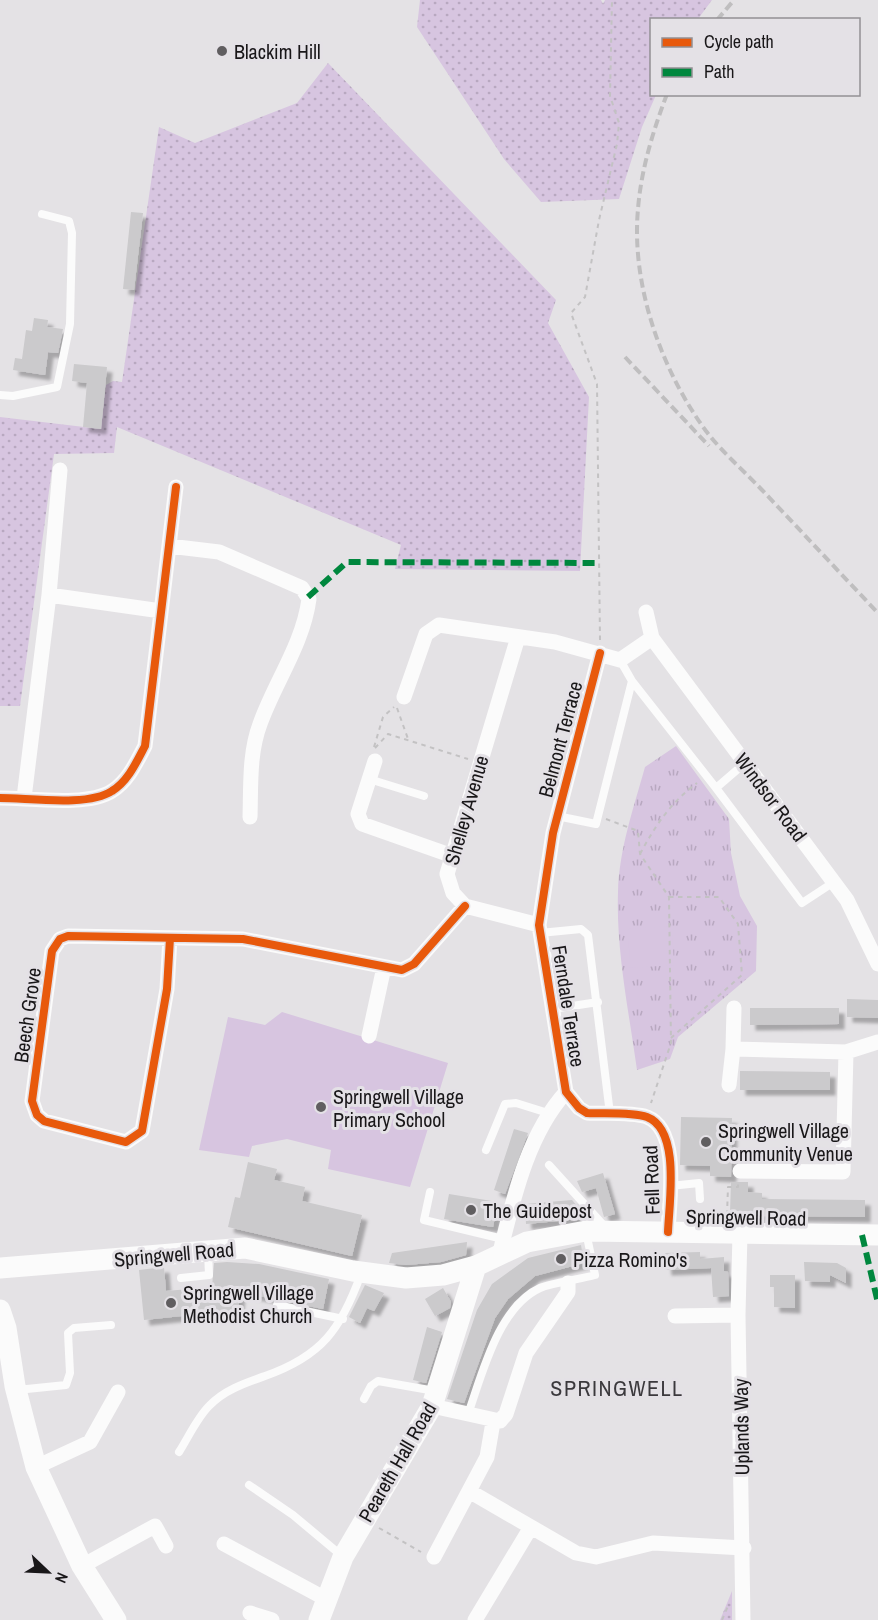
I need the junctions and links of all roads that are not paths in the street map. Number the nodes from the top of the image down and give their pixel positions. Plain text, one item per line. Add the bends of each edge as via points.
1 (42, 214) dead end
2 (0, 395) edge
3 (60, 470) dead end
4 (176, 487) dead end
5 (169, 546) junction
6 (49, 596) junction
7 (161, 610) junction
8 (646, 612) dead end
9 (518, 637) junction
10 (652, 638) junction
11 (600, 653) junction
12 (620, 660) junction
13 (632, 681) junction
14 (404, 697) dead end
15 (375, 761) dead end
16 (745, 763) junction
17 (369, 779) junction
18 (716, 788) junction
19 (424, 796) dead end
20 (0, 798) edge
21 (24, 798) junction
22 (557, 816) junction
23 (250, 817) dead end
24 (450, 855) junction
25 (834, 882) junction
26 (465, 906) junction
27 (539, 929) junction
28 (170, 938) junction
29 (878, 964) edge
30 (384, 967) junction
31 (597, 1002) junction
32 (734, 1008) dead end
33 (553, 1009) junction
34 (369, 1036) dead end
35 (878, 1042) edge
36 (734, 1049) junction
37 (846, 1052) junction
38 (729, 1085) dead end
39 (566, 1092) junction
40 (548, 1113) junction
41 (610, 1114) junction
42 (486, 1150) dead end
43 (549, 1165) dead end
44 (740, 1171) road end
45 (670, 1186) junction
46 (430, 1192) dead end
47 (700, 1199) dead end
48 (586, 1231) junction
49 (609, 1231) junction
50 (668, 1232) junction
51 (733, 1233) junction
52 (878, 1235) edge
53 (501, 1247) junction
54 (208, 1251) junction
55 (476, 1266) junction
56 (0, 1268) edge
57 (362, 1272) junction
58 (181, 1278) dead end
59 (568, 1283) junction
60 (277, 1305) dead end
61 (0, 1310) edge
62 (738, 1315) junction
63 (675, 1316) dead end
64 (343, 1319) junction
65 (111, 1325) dead end
66 (16, 1390) junction
67 (118, 1392) dead end
68 (364, 1399) dead end
69 (434, 1399) junction
70 (468, 1414) junction
71 (492, 1428) dead end
72 (179, 1452) dead end
73 (36, 1467) junction
74 (249, 1485) dead end
75 (470, 1491) junction
76 (531, 1527) junction
77 (224, 1544) dead end
78 (166, 1546) dead end
79 (744, 1548) junction
80 (343, 1557) junction
81 (435, 1557) road end
82 (82, 1566) junction
83 (326, 1599) junction
84 (250, 1614) dead end
85 (116, 1620) edge
86 (272, 1620) edge
87 (318, 1620) edge
88 (475, 1620) edge
89 (743, 1620) edge

1 - 2 lane via 69,221 72,233 70,324 57,387
3 - 6 street
4 - 5 street
5 - 7 street
5 - 23 street via 219,552 302,588 309,599 302,632 259,726 253,752
6 - 7 street
6 - 21 street
7 - 21 street via 145,746 129,775 111,792 81,800
8 - 10 street, Windsor Road
9 - 11 street
9 - 14 street via 439,625 426,634
9 - 24 street, Shelley Avenue
10 - 12 street
10 - 16 street, Windsor Road
11 - 12 street
11 - 22 street, Belmont Terrace
12 - 13 lane
13 - 18 lane
13 - 22 lane via 596,824
15 - 17 street
16 - 18 lane
16 - 25 street, Windsor Road
17 - 19 lane
17 - 24 street via 358,814 362,824
18 - 25 lane via 802,903
20 - 21 street
22 - 27 street, Belmont Terrace
24 - 26 street, Shelley Avenue via 447,874 453,892
25 - 29 street, Windsor Road
26 - 27 street
26 - 30 street, Beech Grove via 414,964 402,970
27 - 31 lane via 585,930
27 - 33 street, Ferndale Terrace
28 - 28 street, Beech Grove via 60,939 52,951 32,1101 37,1115 45,1121 126,1142 142,1131 167,989
28 - 30 street, Beech Grove via 243,939
30 - 34 street
31 - 33 lane
31 - 41 lane
32 - 36 street
33 - 39 street, Ferndale Terrace
35 - 37 street
36 - 37 street
36 - 38 street
37 - 44 street via 843,1172
39 - 40 street
39 - 41 street, Fell Road via 587,1113
40 - 42 lane via 509,1102
40 - 53 street via 539,1129
41 - 45 street, Fell Road via 646,1117 660,1126 668,1137
43 - 49 lane
45 - 47 lane via 699,1182
45 - 50 street, Fell Road
46 - 53 lane via 424,1220
48 - 49 main road, Springwell Road
48 - 53 main road, Springwell Road
48 - 59 lane via 595,1275
49 - 50 main road, Springwell Road
50 - 51 main road, Springwell Road
51 - 52 main road, Springwell Road
51 - 62 street, Uplands Way
53 - 55 main road, Springwell Road
54 - 56 main road, Springwell Road
54 - 57 main road, Springwell Road via 245,1248
54 - 58 lane via 209,1275
55 - 57 main road, Springwell Road via 443,1275 406,1278
55 - 69 main road, Peareth Hall Road
57 - 64 lane
59 - 70 lane via 541,1287 498,1330
59 - 70 street via 568,1292 526,1353 506,1414 500,1421
60 - 64 lane
61 - 66 main road
62 - 63 street
62 - 79 street, Uplands Way
64 - 72 lane via 324,1344 307,1357 237,1386 208,1406
65 - 66 lane via 74,1328 68,1333 70,1373 66,1385
66 - 73 main road
67 - 73 street via 90,1442
68 - 69 lane via 378,1381
69 - 70 street
69 - 80 main road, Peareth Hall Road
71 - 75 street via 487,1457
73 - 82 main road
74 - 80 lane
75 - 76 street
75 - 81 street
76 - 79 street via 576,1553 596,1557 653,1543
76 - 88 street
77 - 83 street
78 - 82 street via 155,1527
79 - 89 street, Uplands Way
80 - 83 main road, Peareth Hall Road
82 - 85 main road
83 - 87 main road, Peareth Hall Road
84 - 86 street

